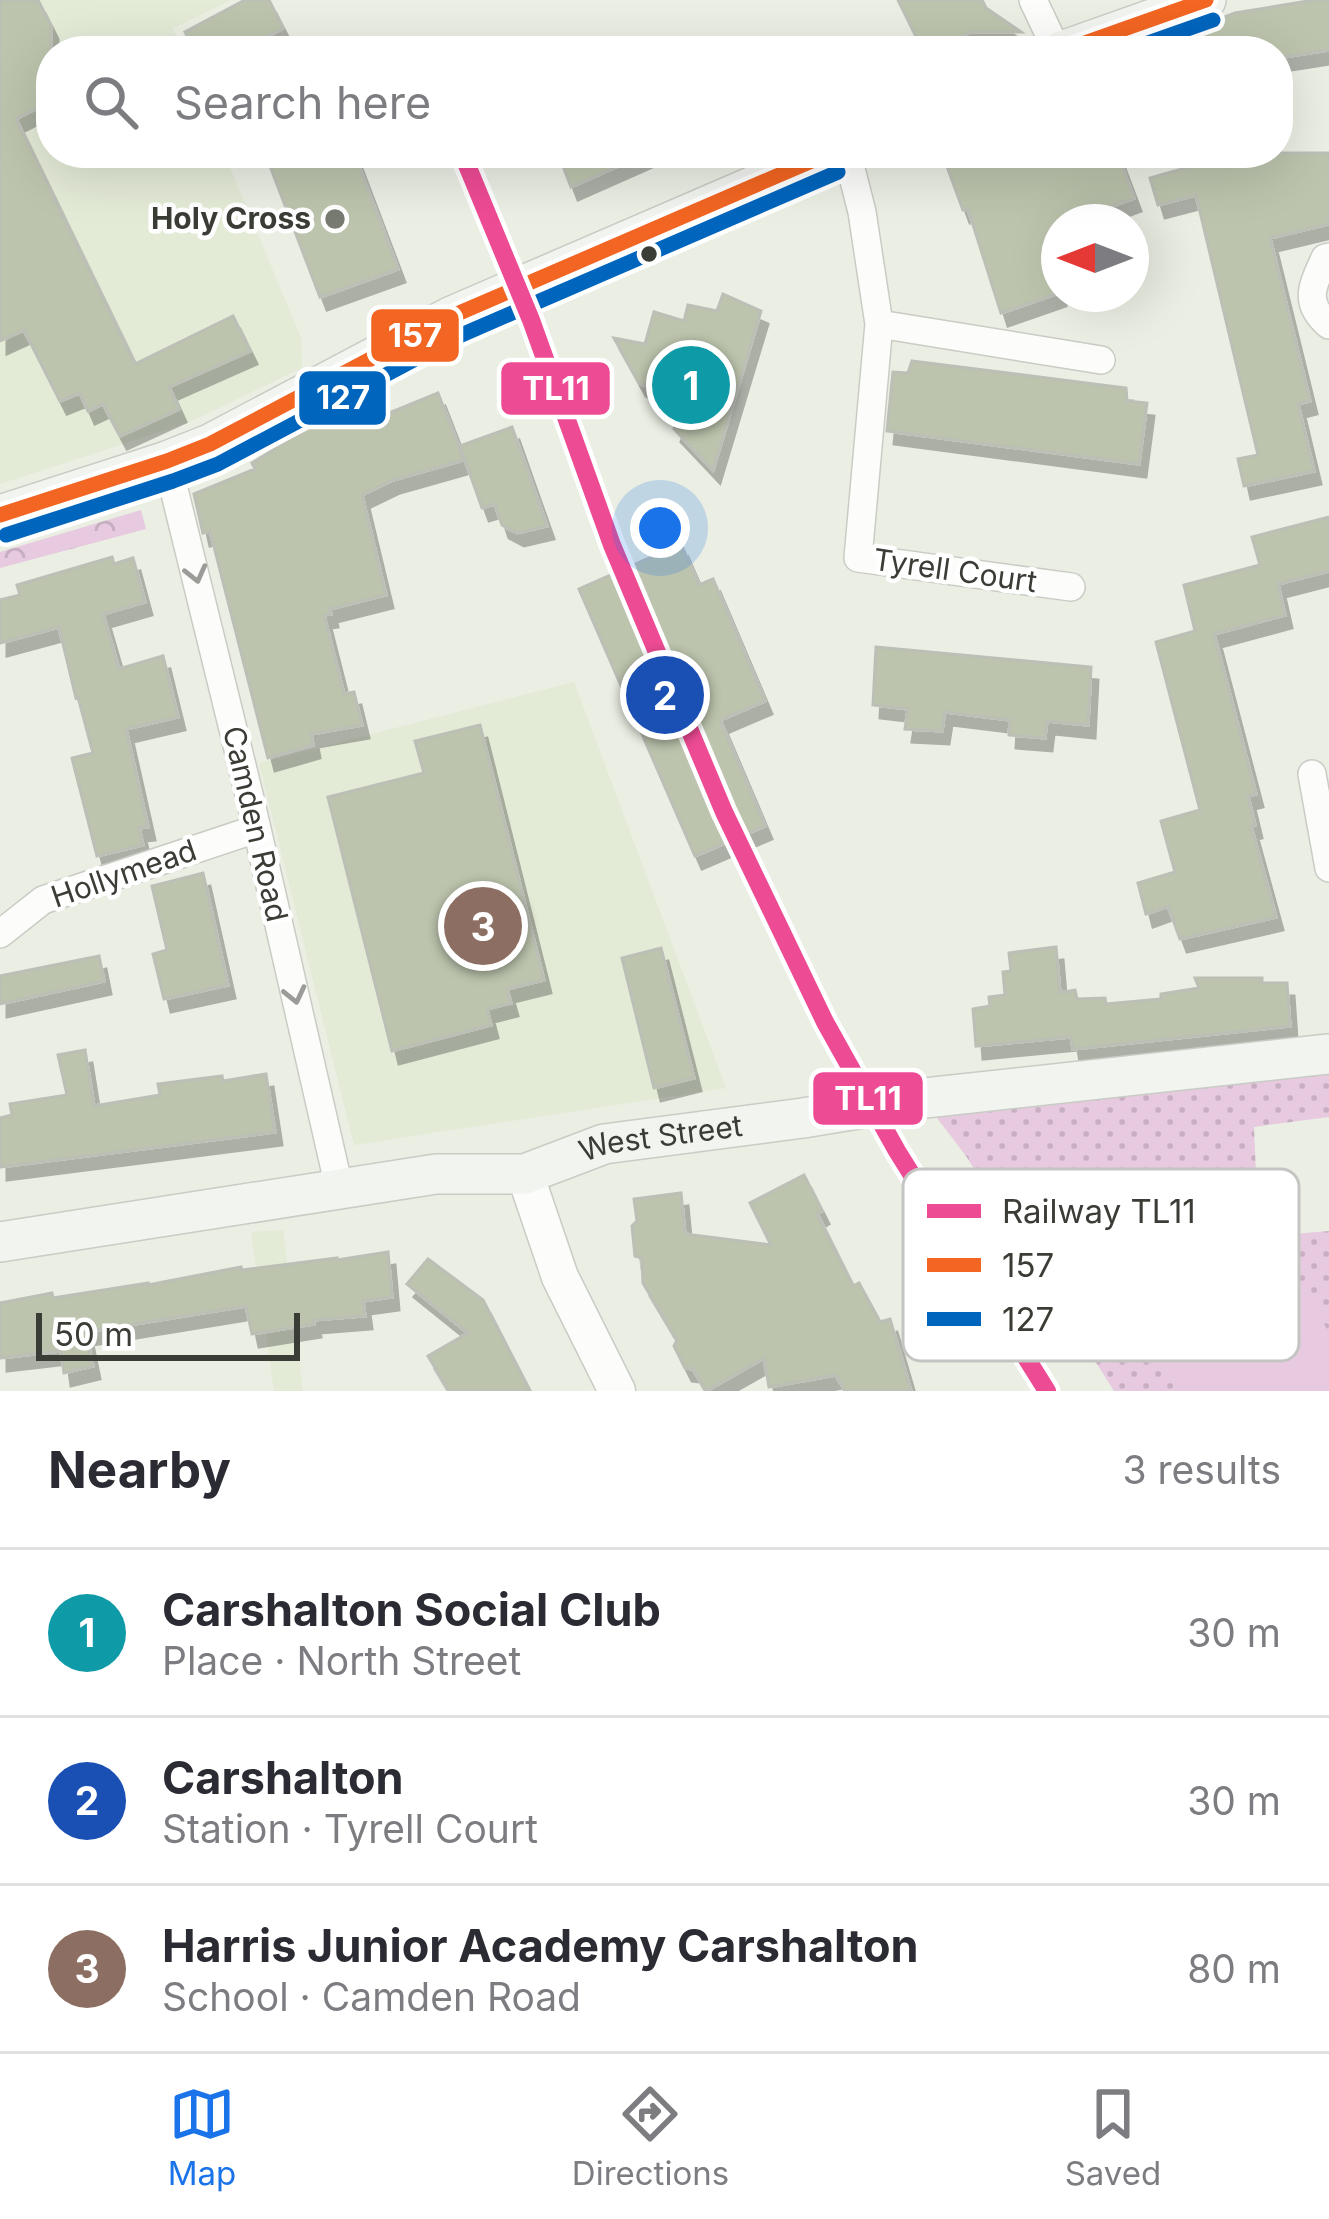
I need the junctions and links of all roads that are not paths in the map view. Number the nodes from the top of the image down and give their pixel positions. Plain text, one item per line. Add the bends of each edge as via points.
1 (1033, 0) edge
2 (1206, 0) edge
3 (1052, 36) edge
4 (1103, 36) edge
5 (795, 168) edge
6 (851, 168) edge
7 (1329, 257) edge
8 (879, 323) junction
9 (1329, 325) edge
10 (1101, 360) dead end
11 (167, 461) junction
12 (0, 515) edge
13 (1071, 586) dead end
14 (1312, 774) dead end
15 (256, 829) junction
16 (1329, 868) edge
17 (0, 934) edge
18 (1329, 1054) edge
19 (525, 1174) junction
20 (339, 1187) junction
21 (0, 1242) edge
22 (617, 1391) edge

1 - 3 street
2 - 4 main road
5 - 11 main road via 449,317
6 - 8 street, Tyrell Court
7 - 9 street via 1311,289
8 - 10 street
8 - 13 street, Tyrell Court via 858,558
11 - 12 main road
11 -> 15 street, Camden Road
14 - 16 street
15 - 17 street, Hollymead via 43,900
15 -> 20 street, Camden Road
18 - 19 main road, West Street via 925,1098 604,1144
19 - 20 main road, West Street via 436,1174
19 - 22 street via 560,1277
20 - 21 main road, West Street

